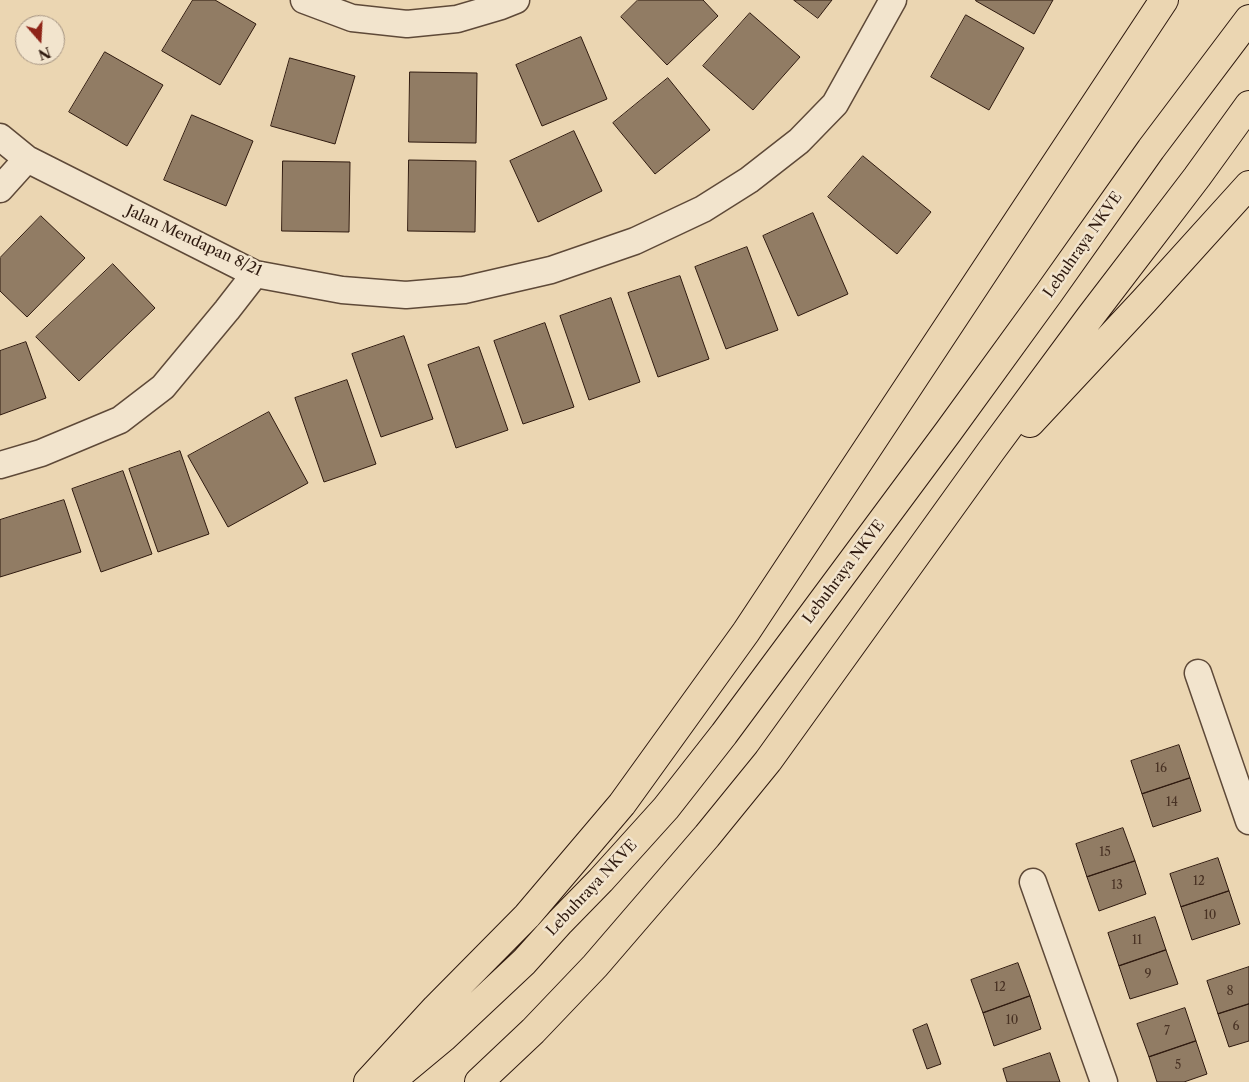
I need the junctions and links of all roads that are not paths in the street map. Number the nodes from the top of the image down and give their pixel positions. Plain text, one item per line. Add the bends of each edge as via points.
1 (304, 0) edge
2 (516, 0) edge
3 (893, 0) edge
4 (1159, 6) edge
5 (1249, 19) edge
6 (1249, 105) edge
7 (0, 137) edge
8 (27, 159) junction
9 (1249, 185) edge
10 (0, 189) edge
11 (255, 274) junction
12 (0, 465) edge
13 (947, 512) junction
14 (1198, 673) dead end
15 (1249, 821) edge
16 (1033, 882) dead end
17 (368, 1082) edge
18 (390, 1082) edge
19 (479, 1082) edge
20 (1104, 1082) edge

1 - 2 street via 352,18 407,24 457,20
3 - 11 street, Jalan Mendapan 8/21 via 835,104 799,141 749,180 703,209 635,241 551,270 464,290 406,295 342,290
4 - 17 highway via 746,632 622,804 528,916
5 - 18 highway, Lebuhraya NKVE via 1150,149 942,440 666,808 524,962 443,1038
6 - 13 highway
7 - 8 street, Jalan Mendapan 8/21
8 - 10 street
8 - 11 street, Jalan Mendapan 8/21
9 - 13 highway
11 - 12 street via 163,388 120,420 41,453
13 - 19 highway via 762,769 707,836 595,966
14 - 15 street
16 - 20 street

